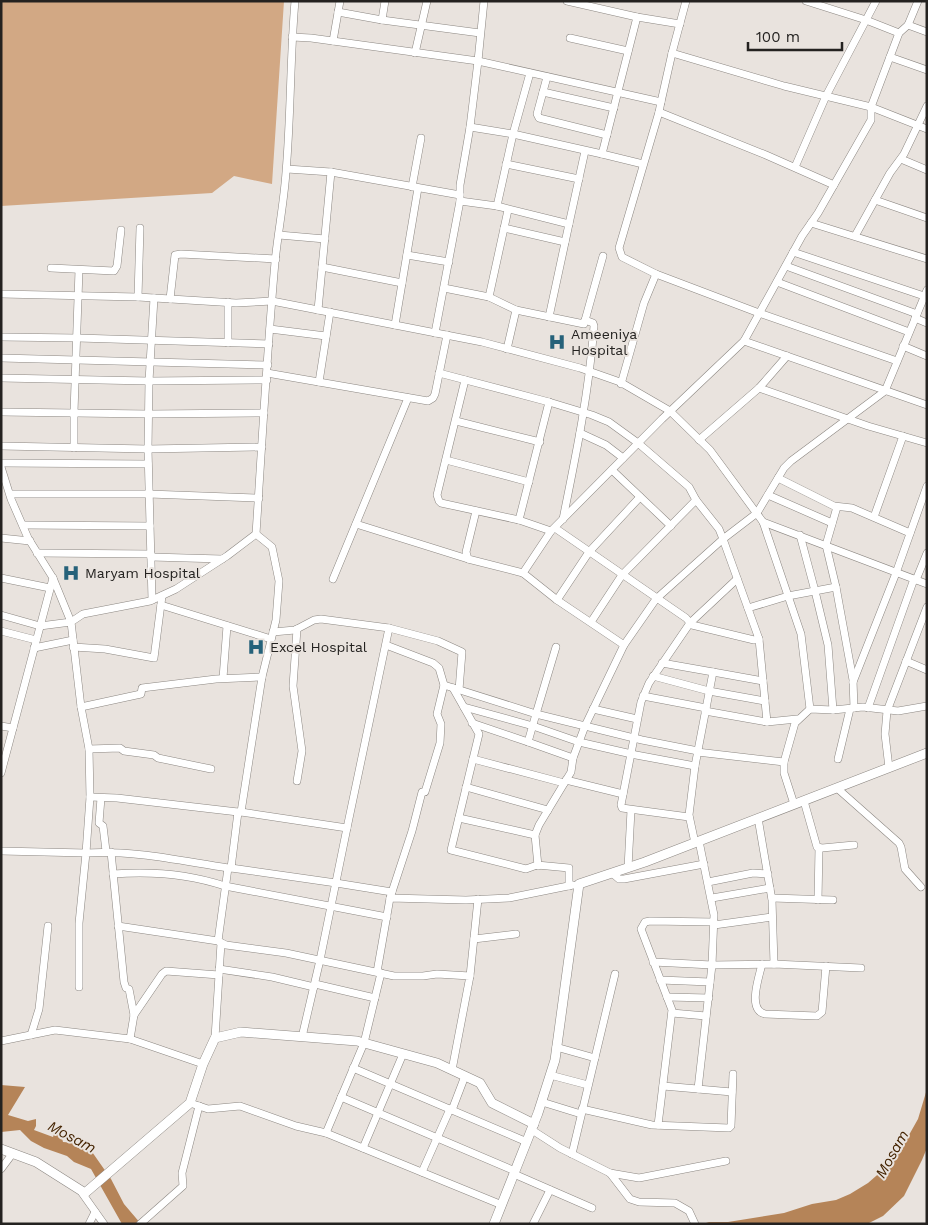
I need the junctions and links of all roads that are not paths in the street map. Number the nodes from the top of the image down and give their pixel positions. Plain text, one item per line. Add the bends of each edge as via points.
1 (295, 1) edge
2 (340, 1) edge
3 (385, 1) edge
4 (428, 1) edge
5 (484, 1) edge
6 (567, 1) edge
7 (686, 1) edge
8 (806, 1) edge
9 (876, 1) edge
10 (918, 1) edge
11 (338, 12) junction
12 (637, 17) junction
13 (382, 20) junction
14 (866, 20) junction
15 (680, 24) junction
16 (908, 25) junction
17 (422, 26) junction
18 (927, 32) edge
19 (480, 33) junction
20 (899, 33) junction
21 (292, 37) junction
22 (570, 38) dead end
23 (334, 41) junction
24 (628, 51) junction
25 (415, 53) junction
26 (672, 53) junction
27 (890, 57) junction
28 (478, 61) junction
29 (927, 70) edge
30 (530, 73) junction
31 (547, 77) junction
32 (543, 92) junction
33 (618, 92) junction
34 (826, 96) junction
35 (661, 102) junction
36 (927, 106) edge
37 (871, 107) junction
38 (614, 108) junction
39 (659, 112) junction
40 (918, 126) junction
41 (470, 127) junction
42 (927, 129) edge
43 (513, 134) junction
44 (607, 135) junction
45 (421, 138) dead end
46 (585, 150) junction
47 (602, 154) junction
48 (901, 159) junction
49 (506, 164) junction
50 (643, 164) junction
51 (795, 167) junction
52 (286, 169) junction
53 (927, 170) edge
54 (331, 172) junction
55 (579, 179) junction
56 (834, 185) junction
57 (415, 187) junction
58 (460, 198) junction
59 (875, 200) junction
60 (497, 206) junction
61 (508, 210) junction
62 (927, 218) edge
63 (811, 223) junction
64 (569, 224) junction
65 (140, 228) dead end
66 (504, 228) junction
67 (121, 230) dead end
68 (279, 235) junction
69 (855, 236) junction
70 (325, 239) junction
71 (565, 242) junction
72 (793, 252) junction
73 (407, 255) junction
74 (603, 256) dead end
75 (276, 259) junction
76 (927, 260) edge
77 (448, 262) junction
78 (786, 266) junction
79 (322, 267) junction
80 (51, 268) dead end
81 (80, 270) junction
82 (656, 274) junction
83 (777, 282) junction
84 (402, 283) junction
85 (444, 288) junction
86 (1, 294) edge
87 (79, 296) junction
88 (138, 297) junction
89 (489, 297) junction
90 (154, 298) junction
91 (170, 299) junction
92 (925, 299) edge
93 (272, 301) junction
94 (228, 302) junction
95 (318, 310) junction
96 (516, 310) junction
97 (330, 312) junction
98 (759, 314) junction
99 (916, 316) junction
100 (549, 317) junction
101 (585, 320) junction
102 (927, 323) edge
103 (395, 325) junction
104 (270, 329) junction
105 (909, 332) junction
106 (435, 333) junction
107 (447, 335) junction
108 (326, 336) junction
109 (1, 338) edge
110 (78, 338) junction
111 (152, 341) junction
112 (744, 341) junction
113 (228, 343) junction
114 (269, 344) junction
115 (904, 346) junction
116 (507, 349) junction
117 (787, 356) junction
118 (927, 356) edge
119 (1, 358) edge
120 (77, 359) junction
121 (897, 360) junction
122 (150, 362) junction
123 (268, 365) junction
124 (590, 372) junction
125 (439, 373) junction
126 (267, 376) junction
127 (1, 378) edge
128 (76, 378) junction
129 (465, 380) junction
130 (149, 381) junction
131 (319, 382) junction
132 (621, 384) junction
133 (758, 388) junction
134 (885, 391) junction
135 (408, 398) junction
136 (549, 402) junction
137 (927, 405) edge
138 (670, 411) junction
139 (1, 412) edge
140 (74, 412) junction
141 (584, 412) junction
142 (264, 413) junction
143 (148, 414) junction
144 (846, 419) junction
145 (456, 421) junction
146 (580, 433) junction
147 (903, 436) junction
148 (699, 440) junction
149 (540, 442) junction
150 (638, 443) junction
151 (927, 443) edge
152 (1, 446) edge
153 (262, 447) junction
154 (74, 448) junction
155 (148, 449) junction
156 (623, 458) junction
157 (446, 460) junction
158 (148, 464) junction
159 (1, 465) edge
160 (612, 470) junction
161 (778, 478) junction
162 (529, 482) junction
163 (927, 486) edge
164 (10, 494) junction
165 (149, 494) junction
166 (768, 494) junction
167 (640, 497) junction
168 (259, 498) junction
169 (696, 500) junction
170 (837, 507) junction
171 (919, 509) junction
172 (476, 511) junction
173 (927, 512) edge
174 (757, 513) junction
175 (874, 517) junction
176 (563, 519) junction
177 (519, 520) junction
178 (763, 522) junction
179 (832, 523) junction
180 (356, 524) junction
181 (23, 525) junction
182 (150, 526) junction
183 (670, 526) junction
184 (553, 529) junction
185 (910, 533) junction
186 (256, 534) junction
187 (800, 535) junction
188 (1, 538) edge
189 (723, 539) junction
190 (30, 541) junction
191 (826, 545) junction
192 (589, 552) junction
193 (37, 553) junction
194 (927, 553) edge
195 (151, 555) junction
196 (222, 559) junction
197 (468, 559) junction
198 (523, 573) junction
199 (896, 573) junction
200 (622, 575) junction
201 (1, 578) edge
202 (53, 578) junction
203 (333, 579) dead end
204 (737, 579) junction
205 (915, 580) junction
206 (927, 584) edge
207 (836, 587) junction
208 (50, 588) junction
209 (815, 591) junction
210 (162, 596) junction
211 (788, 596) junction
212 (656, 599) junction
213 (152, 600) junction
214 (556, 600) junction
215 (161, 605) junction
216 (927, 607) edge
217 (748, 608) junction
218 (1, 615) edge
219 (71, 622) junction
220 (591, 622) junction
221 (690, 623) junction
222 (924, 625) edge
223 (40, 626) junction
224 (227, 626) junction
225 (389, 628) junction
226 (297, 629) junction
227 (1, 631) edge
228 (272, 635) junction
229 (759, 639) junction
230 (36, 640) junction
231 (73, 644) junction
232 (386, 645) junction
233 (624, 645) junction
234 (556, 647) dead end
235 (34, 648) junction
236 (906, 661) junction
237 (662, 662) junction
238 (927, 670) edge
239 (713, 672) junction
240 (653, 676) junction
241 (262, 677) junction
242 (223, 678) junction
243 (763, 681) junction
244 (853, 682) junction
245 (444, 685) junction
246 (456, 689) junction
247 (709, 691) junction
248 (643, 696) junction
249 (765, 701) junction
250 (927, 706) edge
251 (81, 707) junction
252 (464, 707) junction
253 (852, 708) junction
254 (868, 708) junction
255 (593, 709) junction
256 (810, 709) junction
257 (705, 710) junction
258 (833, 710) junction
259 (887, 711) junction
260 (536, 714) junction
261 (638, 719) junction
262 (797, 719) junction
263 (472, 722) junction
264 (767, 722) junction
265 (1, 726) edge
266 (533, 726) junction
267 (585, 726) junction
268 (13, 728) junction
269 (634, 738) junction
270 (528, 742) junction
271 (579, 742) junction
272 (5, 744) edge
273 (89, 749) junction
274 (697, 751) junction
275 (927, 753) edge
276 (631, 754) junction
277 (573, 758) junction
278 (473, 759) junction
279 (838, 759) dead end
280 (3, 760) edge
281 (784, 762) junction
282 (695, 766) junction
283 (889, 768) junction
284 (211, 769) dead end
285 (1, 773) edge
286 (297, 781) dead end
287 (565, 781) junction
288 (466, 787) junction
289 (838, 789) junction
290 (623, 794) junction
291 (90, 797) junction
292 (101, 798) junction
293 (804, 801) junction
294 (794, 804) junction
295 (548, 810) junction
296 (631, 810) junction
297 (239, 812) junction
298 (689, 817) junction
299 (459, 818) junction
300 (758, 818) junction
301 (347, 828) junction
302 (535, 836) junction
303 (697, 842) junction
304 (854, 846) dead end
305 (819, 848) junction
306 (1, 851) edge
307 (108, 852) junction
308 (86, 853) junction
309 (704, 864) junction
310 (538, 866) junction
311 (229, 868) junction
312 (628, 868) junction
313 (612, 873) junction
314 (113, 874) junction
315 (768, 874) junction
316 (336, 882) junction
317 (708, 882) junction
318 (574, 884) junction
319 (225, 886) junction
320 (921, 887) dead end
321 (770, 888) junction
322 (391, 895) junction
323 (712, 898) junction
324 (772, 898) junction
325 (478, 900) junction
326 (818, 900) junction
327 (833, 900) dead end
328 (331, 905) junction
329 (387, 916) junction
330 (772, 918) junction
331 (714, 924) junction
332 (48, 926) dead end
333 (118, 926) junction
334 (516, 934) dead end
335 (474, 939) junction
336 (220, 942) junction
337 (320, 960) junction
338 (653, 962) junction
339 (762, 964) junction
340 (774, 964) junction
341 (712, 965) junction
342 (826, 966) junction
343 (861, 968) dead end
344 (219, 972) junction
345 (379, 972) junction
346 (615, 974) dead end
347 (470, 976) junction
348 (660, 980) junction
349 (710, 982) junction
350 (314, 986) junction
351 (79, 987) dead end
352 (667, 996) junction
353 (375, 998) junction
354 (708, 998) junction
355 (672, 1013) junction
356 (134, 1015) junction
357 (706, 1016) junction
358 (31, 1035) junction
359 (302, 1037) junction
360 (215, 1038) junction
361 (130, 1040) junction
362 (1, 1041) edge
363 (364, 1043) junction
364 (556, 1047) junction
365 (403, 1054) junction
366 (595, 1058) junction
367 (203, 1064) junction
368 (353, 1068) junction
369 (452, 1070) junction
370 (733, 1074) dead end
371 (550, 1075) junction
372 (465, 1076) junction
373 (390, 1084) junction
374 (588, 1085) junction
375 (663, 1086) junction
376 (698, 1089) junction
377 (732, 1092) junction
378 (341, 1098) junction
379 (542, 1102) junction
380 (194, 1104) junction
381 (450, 1109) junction
382 (582, 1112) junction
383 (377, 1113) junction
384 (658, 1125) junction
385 (533, 1127) junction
386 (326, 1133) junction
387 (437, 1138) junction
388 (527, 1142) junction
389 (363, 1148) junction
390 (1, 1149) edge
391 (13, 1154) junction
392 (572, 1154) junction
393 (726, 1161) dead end
394 (1, 1169) edge
395 (422, 1172) junction
396 (515, 1173) junction
397 (610, 1173) junction
398 (550, 1190) junction
399 (84, 1193) junction
400 (502, 1205) junction
401 (592, 1208) dead end
402 (95, 1212) junction
403 (89, 1224) edge
404 (104, 1224) edge
405 (140, 1224) edge
406 (494, 1224) edge
407 (534, 1224) edge
408 (695, 1224) edge

1 - 21 street
2 - 11 street
3 - 13 street
4 - 17 street
5 - 19 street
6 - 12 street
7 - 15 street
8 - 14 street
9 - 14 street
10 - 16 street
11 - 13 street
11 - 23 street
12 - 15 street
12 - 24 street
13 - 17 street
14 - 20 street
14 - 34 street
15 - 26 street
16 - 18 street
16 - 20 street
17 - 19 street
17 - 25 street
19 - 28 street
20 - 27 street
21 - 23 street
21 - 52 street
22 - 24 street
23 - 25 street
24 - 33 street
25 - 28 street
26 - 34 street
26 - 35 street
27 - 29 street
27 - 37 street
28 - 30 street
28 - 41 street
30 - 31 street
30 - 43 street
31 - 32 street
31 - 33 street
32 - 38 street
32 - 44 street via 537,114 539,118
33 - 35 street
33 - 38 street
34 - 37 street
34 - 51 street
35 - 39 street
36 - 40 street
37 - 40 street
37 - 56 street via 871,120
38 - 44 street
39 - 50 street
39 - 51 street
40 - 42 street
40 - 48 street
41 - 43 street
41 - 58 street
43 - 46 street
43 - 49 street
44 - 47 street
45 - 57 street
46 - 47 street
46 - 55 street
47 - 50 street
48 - 53 street
48 - 59 street
49 - 55 street
49 - 60 street
50 - 82 street via 620,248 622,257
51 - 56 street
52 - 54 street
52 - 68 street
54 - 57 street
54 - 70 street
55 - 64 street
56 - 63 street
57 - 58 street
57 - 73 street
58 - 60 street
58 - 77 street
59 - 62 street
59 - 69 street
60 - 61 street
61 - 64 street
61 - 66 street
63 - 69 street
63 - 72 street
64 - 71 street
65 - 88 street
66 - 71 street
66 - 89 street
67 - 81 street via 114,271
68 - 70 street
68 - 75 street
69 - 76 street
70 - 79 street
71 - 100 street
72 - 78 street
72 - 92 street
73 - 77 street
73 - 84 street
74 - 101 street
75 - 91 street via 174,255
75 - 93 street
77 - 85 street
78 - 83 street
78 - 99 street
79 - 84 street
79 - 95 street
80 - 81 street
81 - 87 street
82 - 98 street
82 - 132 street via 644,303
83 - 98 street
83 - 105 street
84 - 103 street
85 - 89 street
85 - 106 street
86 - 87 street
87 - 88 street
87 - 110 street
88 - 90 street
89 - 96 street
90 - 91 street
90 - 111 street
91 - 94 street
92 - 99 street
93 - 94 street
93 - 95 street
93 - 104 street
94 - 113 street
95 - 97 street
96 - 100 street
96 - 116 street
97 - 103 street
97 - 108 street
98 - 112 street
98 - 121 street
99 - 102 street
99 - 105 street
100 - 101 street via 584,324
101 - 124 street via 594,326
103 - 106 street
104 - 108 street
104 - 114 street
105 - 115 street
106 - 107 street
107 - 116 street
107 - 125 street
108 - 131 street
109 - 110 street
110 - 111 street
110 - 120 street
111 - 113 street
111 - 122 street
112 - 117 street
112 - 138 street
113 - 114 street
114 - 123 street
115 - 118 street
115 - 121 street
116 - 124 street
117 - 133 street
117 - 134 street
119 - 120 street
120 - 122 street
120 - 128 street
121 - 134 street
122 - 123 street
122 - 130 street
123 - 126 street
124 - 132 street
124 - 141 street
125 - 129 street
125 - 135 street via 433,398 422,401
126 - 130 street
126 - 131 street
126 - 142 street
127 - 128 street
128 - 130 street
128 - 140 street
129 - 136 street
129 - 145 street
130 - 143 street
131 - 135 street
132 - 138 street
133 - 144 street
133 - 148 street
134 - 137 street
134 - 144 street
135 - 180 street
136 - 141 street
136 - 149 street
138 - 148 street
138 - 150 street
139 - 140 street
140 - 143 street
140 - 154 street
141 - 146 street
141 - 150 street via 609,422
142 - 143 street
142 - 153 street
143 - 155 street
144 - 147 street
144 - 161 street via 791,461
145 - 149 street
145 - 157 street
146 - 156 street via 606,445
146 - 176 street
147 - 151 street
147 - 175 street
148 - 174 street
149 - 162 street
150 - 156 street
150 - 169 street via 689,488
152 - 154 street
153 - 155 street
153 - 168 street
154 - 155 street
155 - 158 street
156 - 160 street
157 - 162 street
157 - 172 street via 437,495 439,501
158 - 159 street
158 - 165 street
159 - 164 street
160 - 167 street
160 - 176 street
161 - 166 street
161 - 170 street
162 - 177 street
163 - 171 street
164 - 165 street
164 - 181 street
165 - 168 street
165 - 182 street
166 - 174 street
166 - 179 street
167 - 183 street
167 - 192 street
168 - 186 street
169 - 183 street
169 - 189 street
170 - 175 street via 848,507
170 - 179 street
171 - 173 street
171 - 185 street
172 - 177 street
172 - 197 street via 466,552
174 - 178 street
174 - 189 street
175 - 185 street
176 - 184 street
177 - 184 street
178 - 187 street
178 - 211 street
179 - 191 street
180 - 197 street
180 - 203 street
181 - 182 street
181 - 190 street
182 - 195 street
183 - 200 street
184 - 192 street
184 - 198 street
185 - 199 street
186 - 196 street
186 - 228 street via 272,547 280,581
187 - 191 street
187 - 209 street
188 - 190 street
189 - 204 street
189 - 212 street
190 - 193 street
191 - 199 street
191 - 207 street
192 - 200 street
192 - 214 street
193 - 195 street
193 - 202 street
194 - 205 street
195 - 196 street
195 - 213 street
196 - 210 street
197 - 198 street
198 - 214 street
199 - 205 street
199 - 244 street
200 - 212 street
200 - 220 street
201 - 208 street
202 - 208 street
202 - 219 street
204 - 217 street
204 - 221 street
205 - 206 street
205 - 254 street
207 - 209 street
207 - 244 street
208 - 223 street
209 - 211 street
209 - 258 street via 828,649
210 - 213 street
210 - 215 street
211 - 217 street
211 - 256 street via 801,634
212 - 221 street
212 - 233 street
213 - 219 street via 83,614
214 - 220 street
215 - 224 street
215 - 231 street via 154,658
216 - 222 street
217 - 229 street
218 - 223 street
219 - 223 street
219 - 231 street
220 - 233 street
221 - 229 street
221 - 237 street
222 - 236 street
223 - 230 street
224 - 228 street
224 - 242 street
225 - 226 street via 321,619
225 - 232 street
225 - 246 street via 438,641 462,652
226 - 228 street
226 - 286 street via 293,686 302,750
227 - 230 street
228 - 241 street
229 - 243 street
230 - 235 street
231 - 235 street
231 - 251 street
232 - 245 street via 433,663 439,668
232 - 301 street
233 - 255 street
234 - 260 street
235 - 268 street
236 - 238 street
236 - 259 street
237 - 239 street
237 - 240 street
239 - 243 street
239 - 247 street
240 - 247 street
240 - 248 street
241 - 242 street
241 - 297 street
242 - 251 street via 142,688 141,694
243 - 249 street
244 - 253 street
245 - 246 street
245 - 322 street via 437,714 441,724 440,743
246 - 252 street
246 - 260 street
247 - 249 street
247 - 257 street
248 - 257 street
248 - 261 street
249 - 264 street
250 - 259 street
251 - 273 street
252 - 263 street
252 - 266 street
253 - 254 street
253 - 258 street
253 - 279 street
254 - 259 street
255 - 261 street
255 - 267 street
256 - 258 street
256 - 262 street
257 - 264 street
257 - 274 street
259 - 283 street via 885,731
260 - 266 street
260 - 267 street
261 - 269 street
262 - 264 street
262 - 281 street
263 - 270 street
263 - 278 street via 479,734
265 - 268 street
266 - 270 street
266 - 271 street
267 - 269 street
267 - 271 street
268 - 272 street
269 - 274 street
269 - 276 street
270 - 277 street
271 - 276 street
271 - 277 street
272 - 280 street
273 - 284 street via 120,748
273 - 291 street
274 - 281 street
274 - 282 street
275 - 283 street
276 - 282 street
276 - 290 street
277 - 287 street via 571,772
278 - 287 street
278 - 288 street
280 - 285 street
281 - 294 street via 784,773
282 - 298 street
283 - 289 street
287 - 290 street
287 - 295 street
288 - 295 street
288 - 299 street
289 - 293 street
289 - 320 street via 898,843 905,869
290 - 296 street via 622,808
291 - 292 street
291 - 308 street
292 - 297 street
292 - 307 street via 99,823 104,826
293 - 294 street
293 - 305 street
294 - 300 street
295 - 302 street
296 - 298 street
296 - 312 street
297 - 301 street
297 - 311 street
298 - 303 street
299 - 302 street
299 - 310 street via 451,850 526,869
300 - 303 street
300 - 315 street
301 - 316 street
302 - 310 street
303 - 309 street
303 - 312 street
304 - 305 street
305 - 326 street
306 - 308 street
307 - 308 street
307 - 311 street
307 - 314 street
308 - 351 street via 79,923
309 - 313 street via 624,879
309 - 317 street
310 - 318 street via 569,868
311 - 316 street
311 - 319 street
312 - 313 street
313 - 318 street
314 - 319 street via 140,871 209,880
314 - 333 street
315 - 317 street via 753,873
315 - 321 street
316 - 322 street
316 - 328 street
317 - 323 street
318 - 325 street via 509,898
318 - 364 street
319 - 328 street
319 - 336 street
321 - 323 street
321 - 324 street
322 - 325 street
322 - 329 street
323 - 331 street
324 - 326 street
324 - 330 street
325 - 335 street
326 - 327 street
328 - 329 street
328 - 337 street
329 - 345 street
330 - 331 street
330 - 340 street
331 - 338 street via 645,922 640,929 641,934
331 - 341 street
332 - 358 street via 39,1009
333 - 336 street
333 - 356 street via 124,982 129,989
334 - 335 street
335 - 347 street
336 - 337 street
336 - 344 street
337 - 345 street
337 - 350 street
338 - 341 street
338 - 348 street
339 - 340 street
339 - 341 street
339 - 342 street via 755,1001 759,1013 809,1016 822,1014
340 - 342 street
341 - 349 street
342 - 343 street
344 - 350 street
344 - 356 street via 166,971
344 - 360 street
345 - 347 street via 394,976
345 - 353 street
346 - 366 street
347 - 369 street
348 - 349 street
348 - 352 street
349 - 354 street
350 - 353 street
350 - 359 street
352 - 354 street
352 - 355 street
353 - 363 street
354 - 357 street
355 - 357 street
355 - 375 street
356 - 361 street
357 - 376 street
358 - 361 street via 55,1030
358 - 362 street
359 - 360 street via 241,1032
359 - 363 street
360 - 367 street
361 - 367 street
363 - 365 street
363 - 368 street
364 - 366 street
364 - 371 street
365 - 369 street
365 - 373 street
366 - 374 street
367 - 380 street
368 - 373 street
368 - 378 street
369 - 372 street
370 - 377 street
371 - 374 street
371 - 379 street
372 - 381 street
372 - 385 street via 480,1083 492,1104
373 - 381 street
373 - 383 street
374 - 382 street
375 - 376 street
375 - 384 street
376 - 377 street
377 - 384 street via 730,1128
378 - 383 street
378 - 386 street
379 - 382 street
379 - 385 street
380 - 386 street via 208,1110 240,1106
380 - 399 street
380 - 405 street via 183,1184
381 - 387 street
381 - 388 street
382 - 384 street
382 - 392 street
383 - 387 street
383 - 389 street
385 - 388 street
385 - 392 street
386 - 389 street
387 - 395 street
387 - 396 street
388 - 396 street
389 - 395 street
390 - 391 street
391 - 394 street
391 - 399 street via 36,1162
392 - 397 street
393 - 397 street via 639,1178
395 - 400 street
396 - 398 street
396 - 400 street
397 - 408 street via 630,1199 675,1203 692,1214
398 - 401 street
398 - 407 street
399 - 402 street
400 - 406 street
402 - 403 street
402 - 404 street

